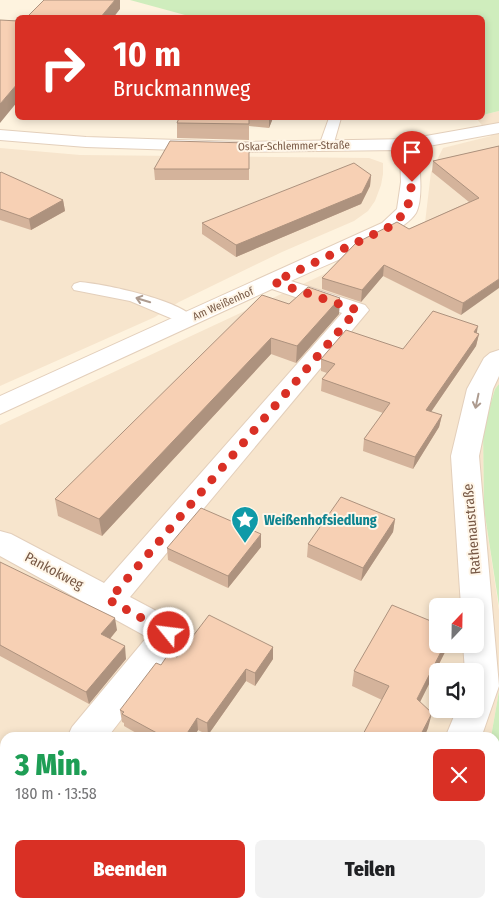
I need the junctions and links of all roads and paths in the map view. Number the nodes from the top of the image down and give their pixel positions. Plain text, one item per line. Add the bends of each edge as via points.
1 (334, 120) edge
2 (497, 130) edge
3 (0, 135) edge
4 (409, 144) junction
5 (326, 146) junction
6 (274, 282) junction
7 (80, 287) dead end
8 (187, 320) junction
9 (499, 358) edge
10 (0, 406) edge
11 (0, 542) edge
12 (109, 600) junction
13 (481, 663) edge
14 (471, 718) edge
15 (90, 732) edge
16 (465, 732) edge

1 - 5 lane
2 - 4 street
3 - 5 street, Oskar-Schlemmer-Straße via 86,142
4 - 5 street, Oskar-Schlemmer-Straße
4 - 6 street, Am Weißenhof via 412,182 407,211 389,227
6 - 8 street, Am Weißenhof
6 - 12 street via 357,310
8 -> 7 lane via 148,301 105,289
8 - 10 street, Am Weißenhof
9 -> 13 street, Rathenaustraße via 493,363 480,389 465,456
11 - 12 street, Pankokweg
12 - 15 street, Pankokweg via 169,633
14 - 16 street

